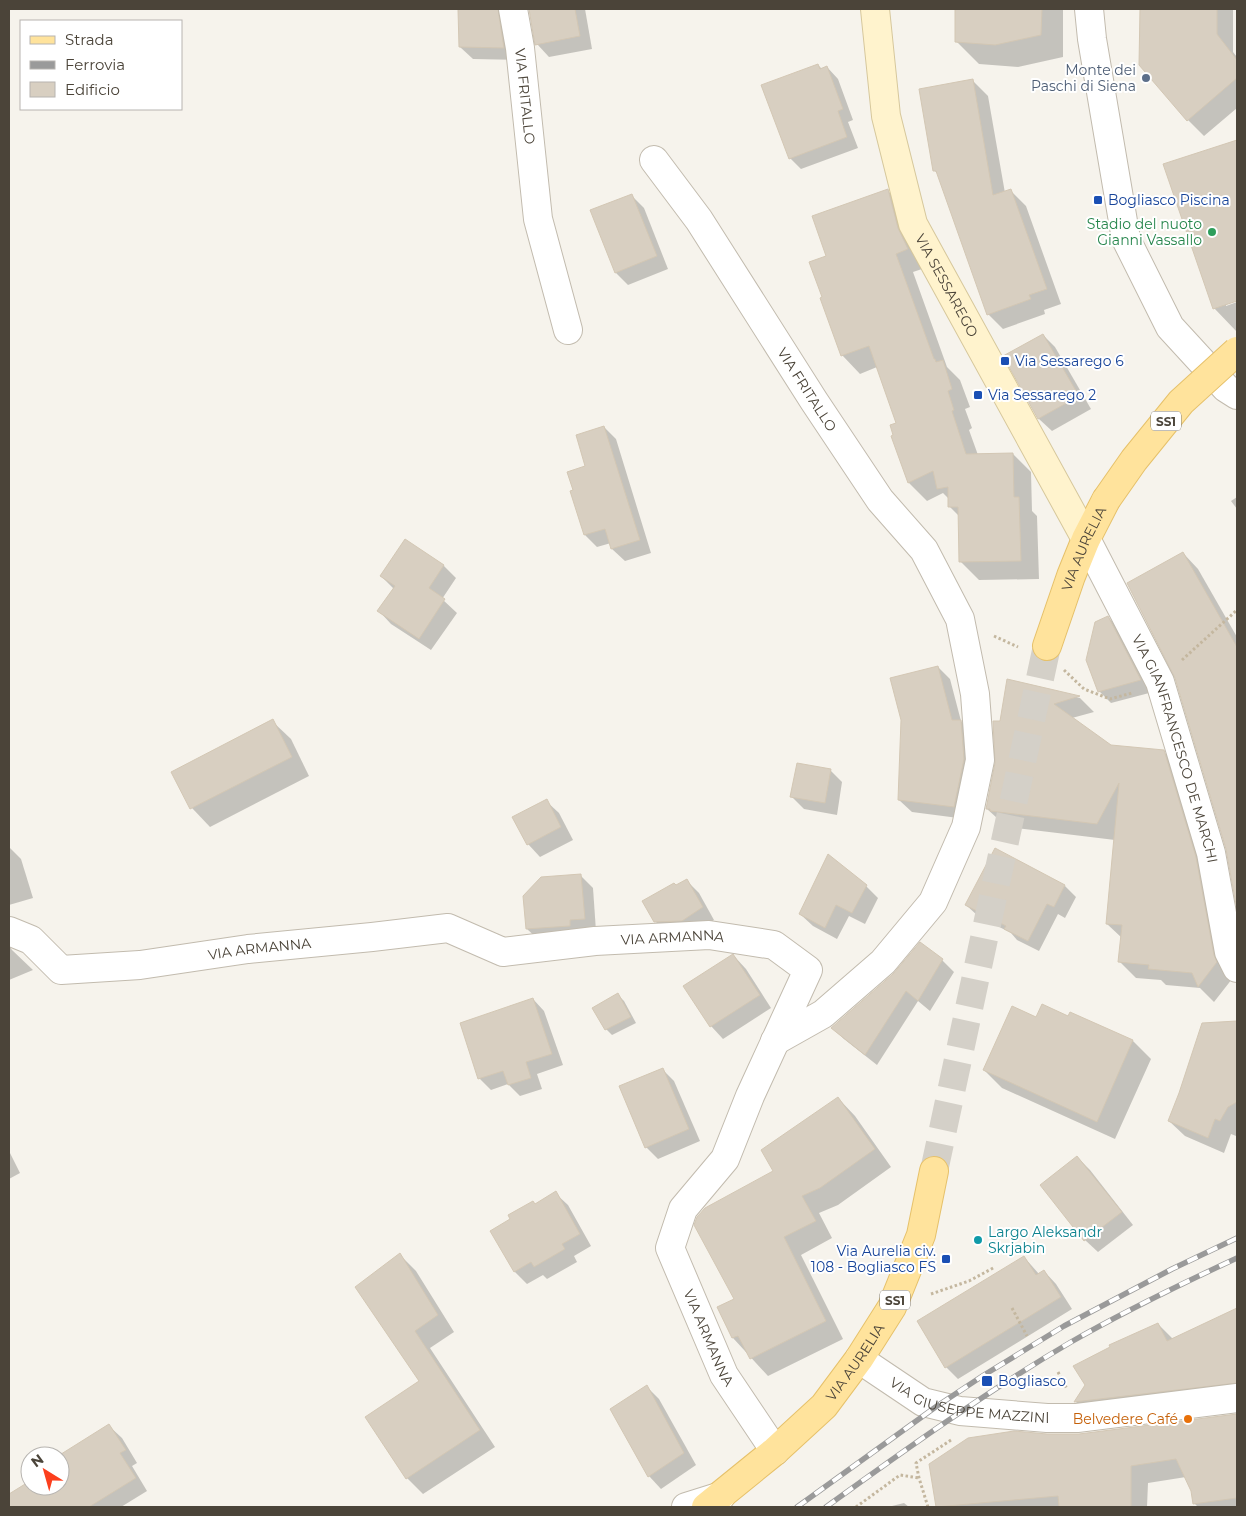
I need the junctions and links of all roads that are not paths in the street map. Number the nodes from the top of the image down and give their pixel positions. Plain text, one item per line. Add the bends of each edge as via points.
1 (514, 9) edge
2 (875, 9) edge
3 (1089, 9) edge
4 (654, 160) dead end
5 (568, 330) dead end
6 (1237, 351) edge
7 (1237, 395) edge
8 (1086, 539) junction
9 (1047, 646) tunnel mouth
10 (9, 931) edge
11 (1237, 968) edge
12 (776, 1041) junction
13 (934, 1172) tunnel mouth
14 (859, 1359) junction
15 (1237, 1400) edge
16 (775, 1451) junction
17 (713, 1501) edge
18 (686, 1507) edge

1 - 5 street, VIA FRITALLO via 538,219
2 - 8 street, VIA SESSAREGO via 886,116 913,224
3 - 7 street via 1126,239 1170,327 1226,388
4 - 12 street, VIA FRITALLO via 699,220 880,500 924,550 960,619 975,694 980,760 966,827 933,902 883,962 823,1014
6 - 8 main road, VIA AURELIA / SS1, bridge via 1182,402 1134,460 1106,500
8 - 9 main road, VIA AURELIA / SS1
8 - 11 street, VIA GIANFRANCESCO DE MARCHI via 1160,682 1211,853 1229,952
10 - 12 street, VIA ARMANNA via 31,940 61,970 140,964 448,928 503,952 595,941 708,935 774,945 808,970
12 - 16 street, VIA ARMANNA via 726,1159 683,1209 670,1248 724,1375
13 - 14 main road, VIA AURELIA / SS1 via 920,1235 892,1307
14 - 15 street, VIA GIUSEPPE MAZZINI via 923,1402 960,1411 1077,1418
14 - 16 main road, VIA AURELIA / SS1 via 824,1406
16 - 17 main road, VIA AURELIA / SS1
17 - 18 street

